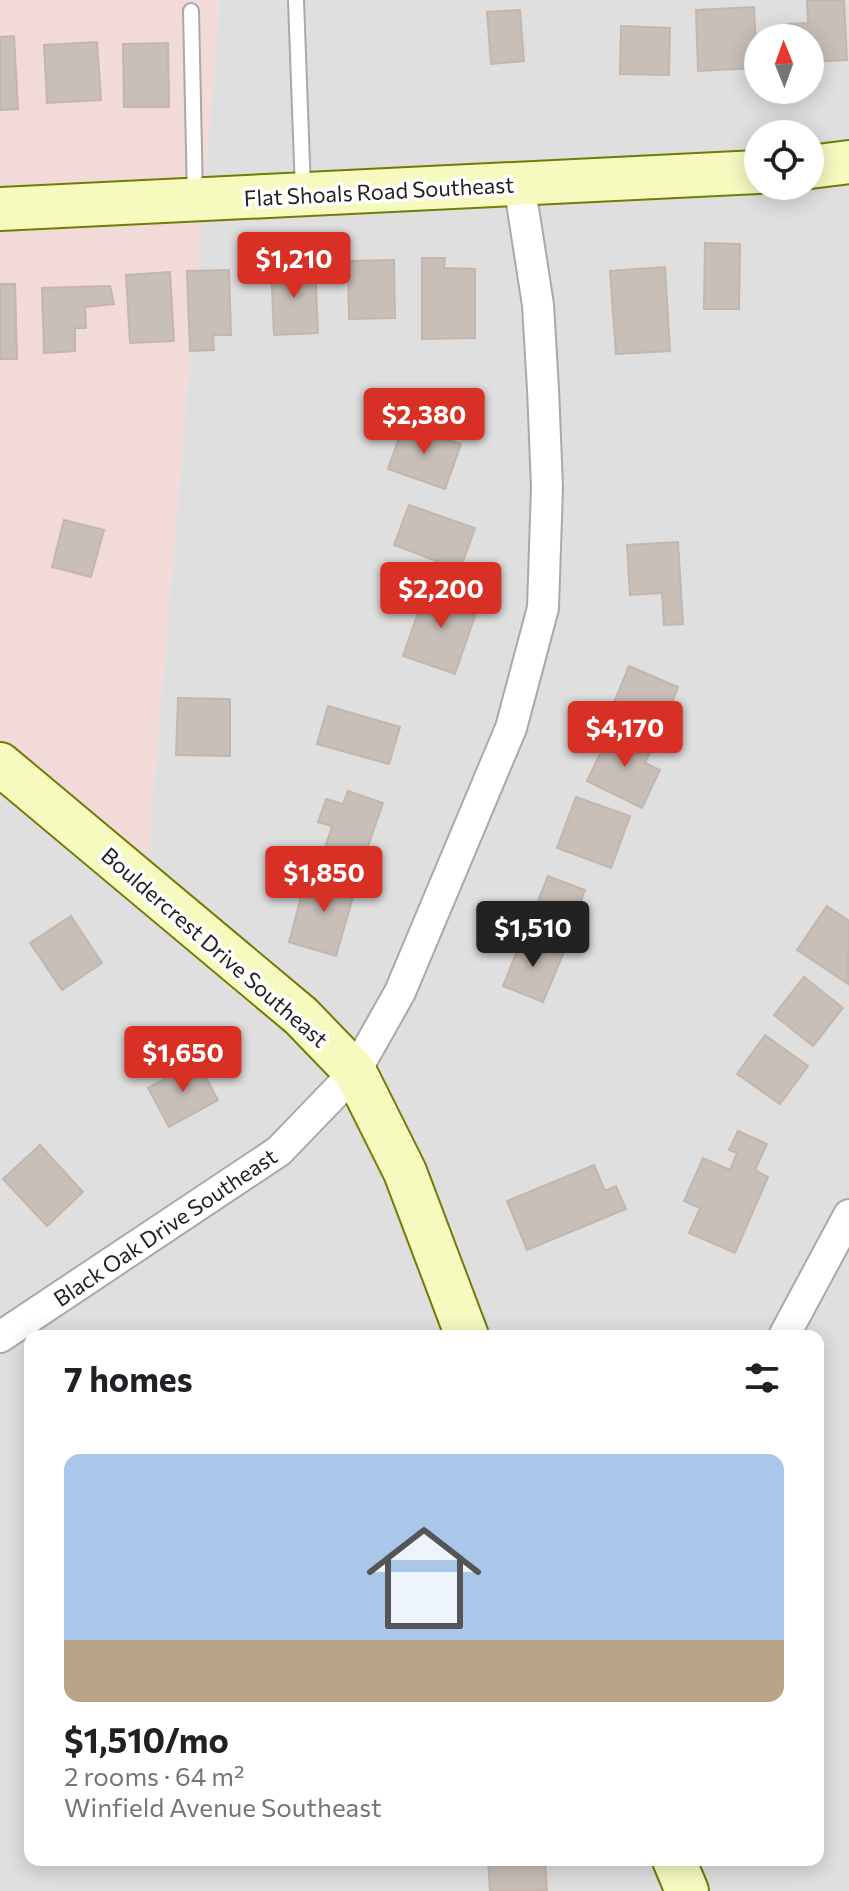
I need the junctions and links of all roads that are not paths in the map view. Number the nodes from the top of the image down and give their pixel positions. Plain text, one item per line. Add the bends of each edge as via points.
1 (296, 0) edge
2 (191, 11) dead end
3 (849, 162) edge
4 (824, 165) edge
5 (744, 173) edge
6 (519, 183) junction
7 (303, 196) junction
8 (195, 201) junction
9 (0, 209) edge
10 (0, 764) edge
11 (355, 1072) junction
12 (849, 1215) edge
13 (465, 1330) edge
14 (787, 1330) edge
15 (0, 1337) edge
16 (677, 1866) edge
17 (687, 1891) edge

1 - 7 lane
2 - 8 lane
3 - 4 street
5 - 6 street, Flat Shoals Road Southeast
6 - 7 street, Flat Shoals Road Southeast
6 - 11 street, Black Oak Drive Southeast via 538,305 543,389 543,608 511,728 400,992
7 - 8 street, Flat Shoals Road Southeast
8 - 9 street, Flat Shoals Road Southeast
10 - 11 street, Bouldercrest Drive Southeast via 301,1016
11 - 13 street, Bouldercrest Drive Southeast via 405,1172
11 - 15 street, Black Oak Drive Southeast via 279,1151
12 - 14 street
16 - 17 street

